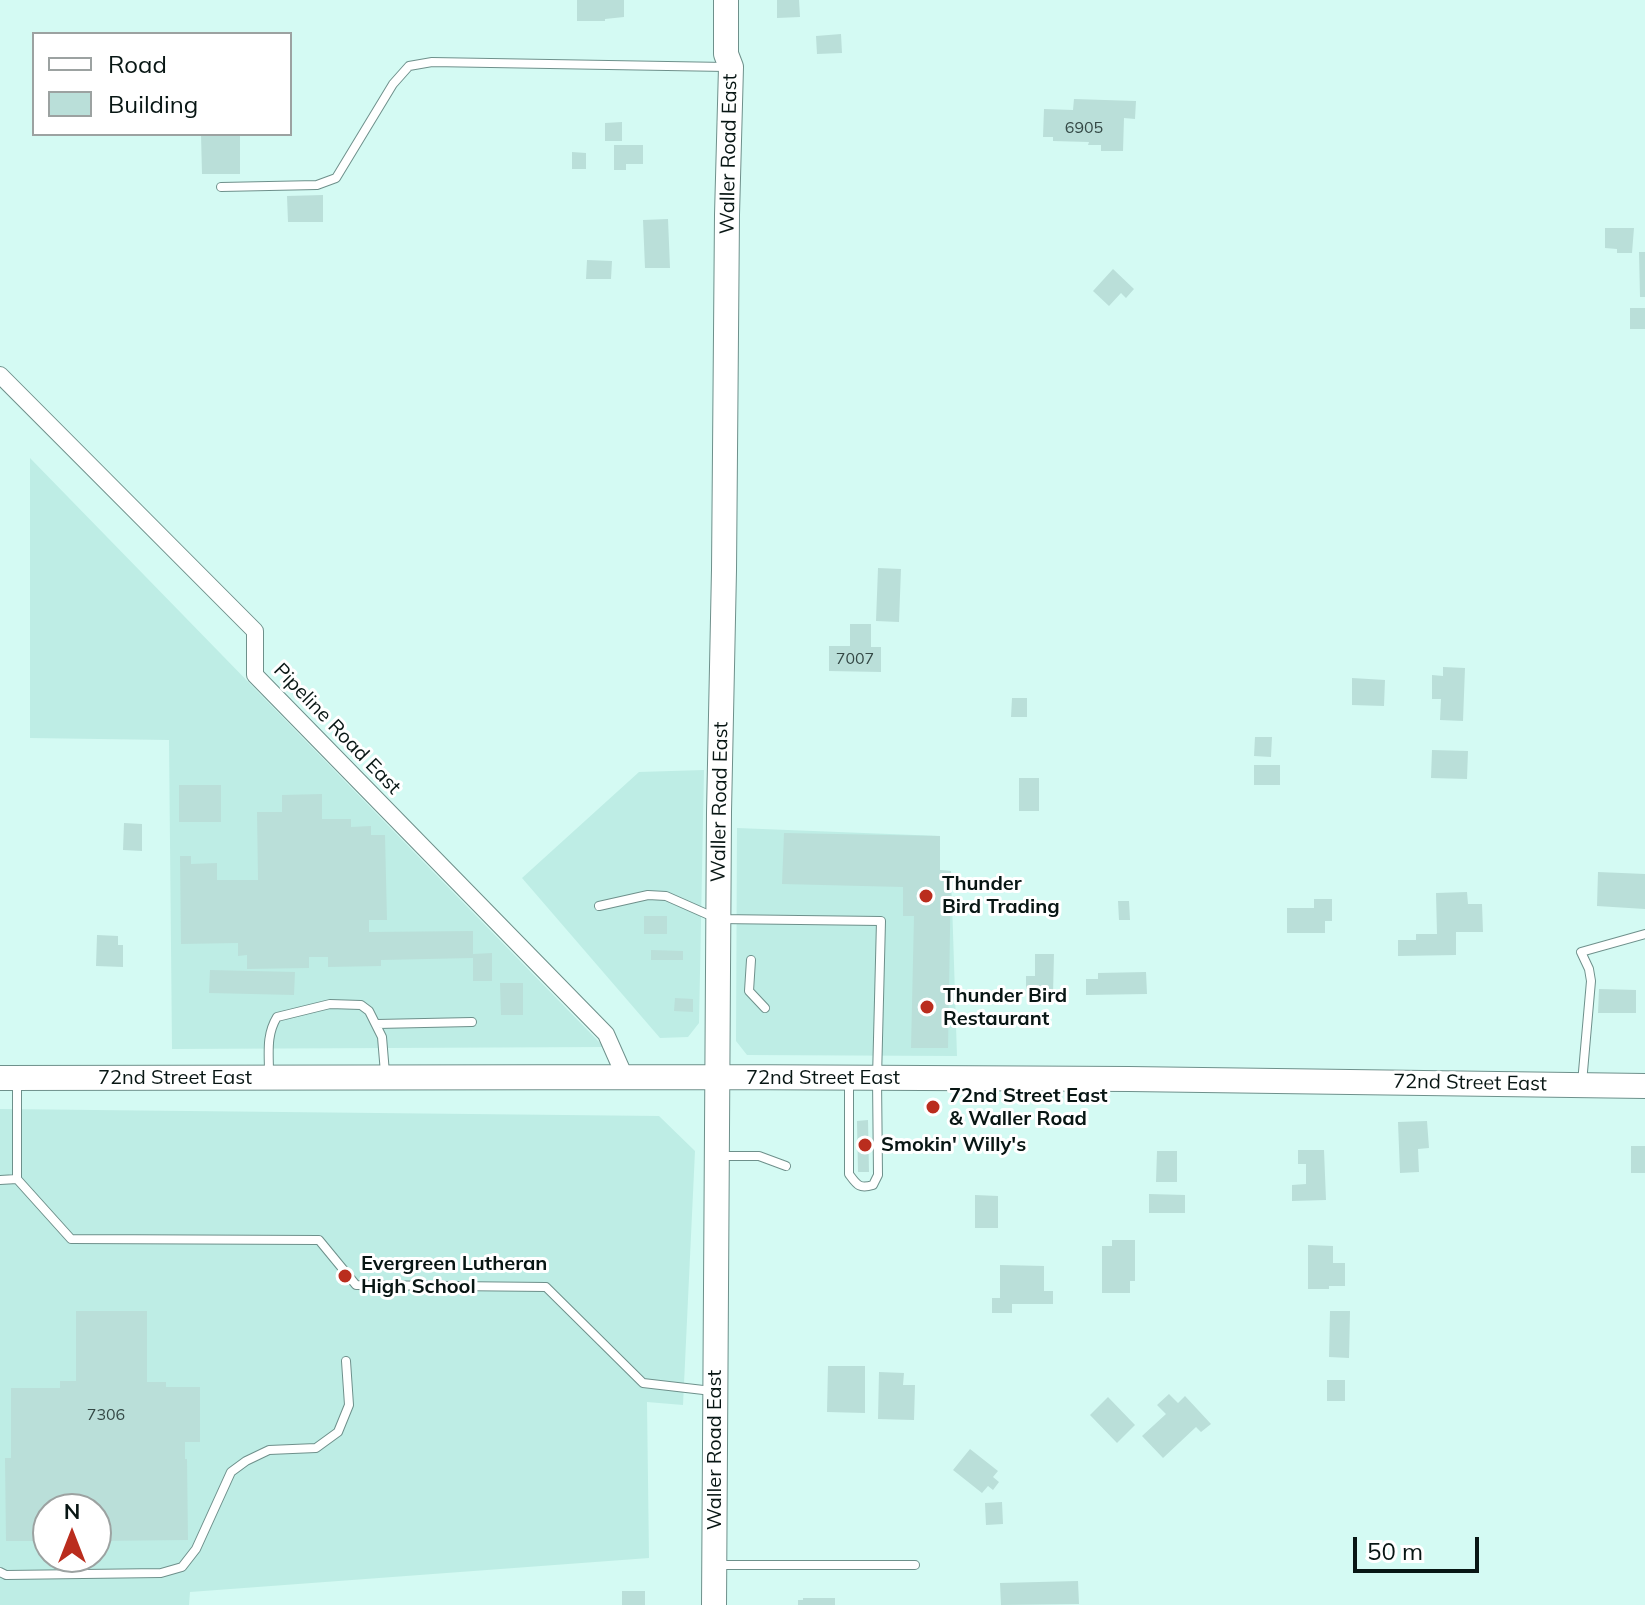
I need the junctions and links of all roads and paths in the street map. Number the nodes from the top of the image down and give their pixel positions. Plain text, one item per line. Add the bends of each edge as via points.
1 (726, 0) edge
2 (731, 67) junction
3 (221, 187) dead end
4 (0, 375) edge
5 (599, 906) dead end
6 (718, 919) junction
7 (1645, 934) edge
8 (751, 960) dead end
9 (765, 1008) dead end
10 (472, 1022) dead end
11 (377, 1024) junction
12 (625, 1077) junction
13 (719, 1077) junction
14 (8, 1078) edge
15 (269, 1078) junction
16 (386, 1078) junction
17 (849, 1078) junction
18 (877, 1078) junction
19 (1581, 1085) junction
20 (1645, 1086) edge
21 (717, 1156) junction
22 (786, 1166) dead end
23 (17, 1179) junction
24 (0, 1180) edge
25 (346, 1361) dead end
26 (715, 1392) junction
27 (714, 1565) junction
28 (915, 1565) dead end
29 (0, 1572) edge
30 (714, 1605) edge

1 - 2 main road, Waller Road East via 726,54
2 - 3 lane via 432,62 409,66 336,178 317,185
2 - 6 main road, Waller Road East
4 - 12 street, Pipeline Road East via 255,631 255,675 606,1034
5 - 6 lane via 666,896
6 - 13 main road, Waller Road East
6 - 18 lane via 881,921
7 - 19 lane via 1581,952 1591,981
8 - 9 lane via 749,991
10 - 11 lane
11 - 15 lane via 361,1005 330,1004 277,1017 268,1041
11 - 16 lane
12 - 13 main road, 72nd Street East
12 - 16 main road, 72nd Street East
13 - 17 main road, 72nd Street East
13 - 21 main road, Waller Road East
14 - 15 main road, 72nd Street East
14 - 23 lane
15 - 16 main road, 72nd Street East
17 - 18 main road, 72nd Street East
17 - 18 lane via 849,1174 865,1188 878,1175
18 - 19 main road, 72nd Street East
19 - 20 main road, 72nd Street East
21 - 22 lane via 759,1156
21 - 26 main road, Waller Road East
23 - 24 lane
23 - 26 lane via 71,1239 319,1240 356,1285 546,1287 643,1383
25 - 29 lane via 349,1405 338,1432 316,1448 269,1450 231,1472 196,1549 182,1567 161,1573
26 - 27 main road, Waller Road East
27 - 28 lane
27 - 30 main road, Waller Road East

